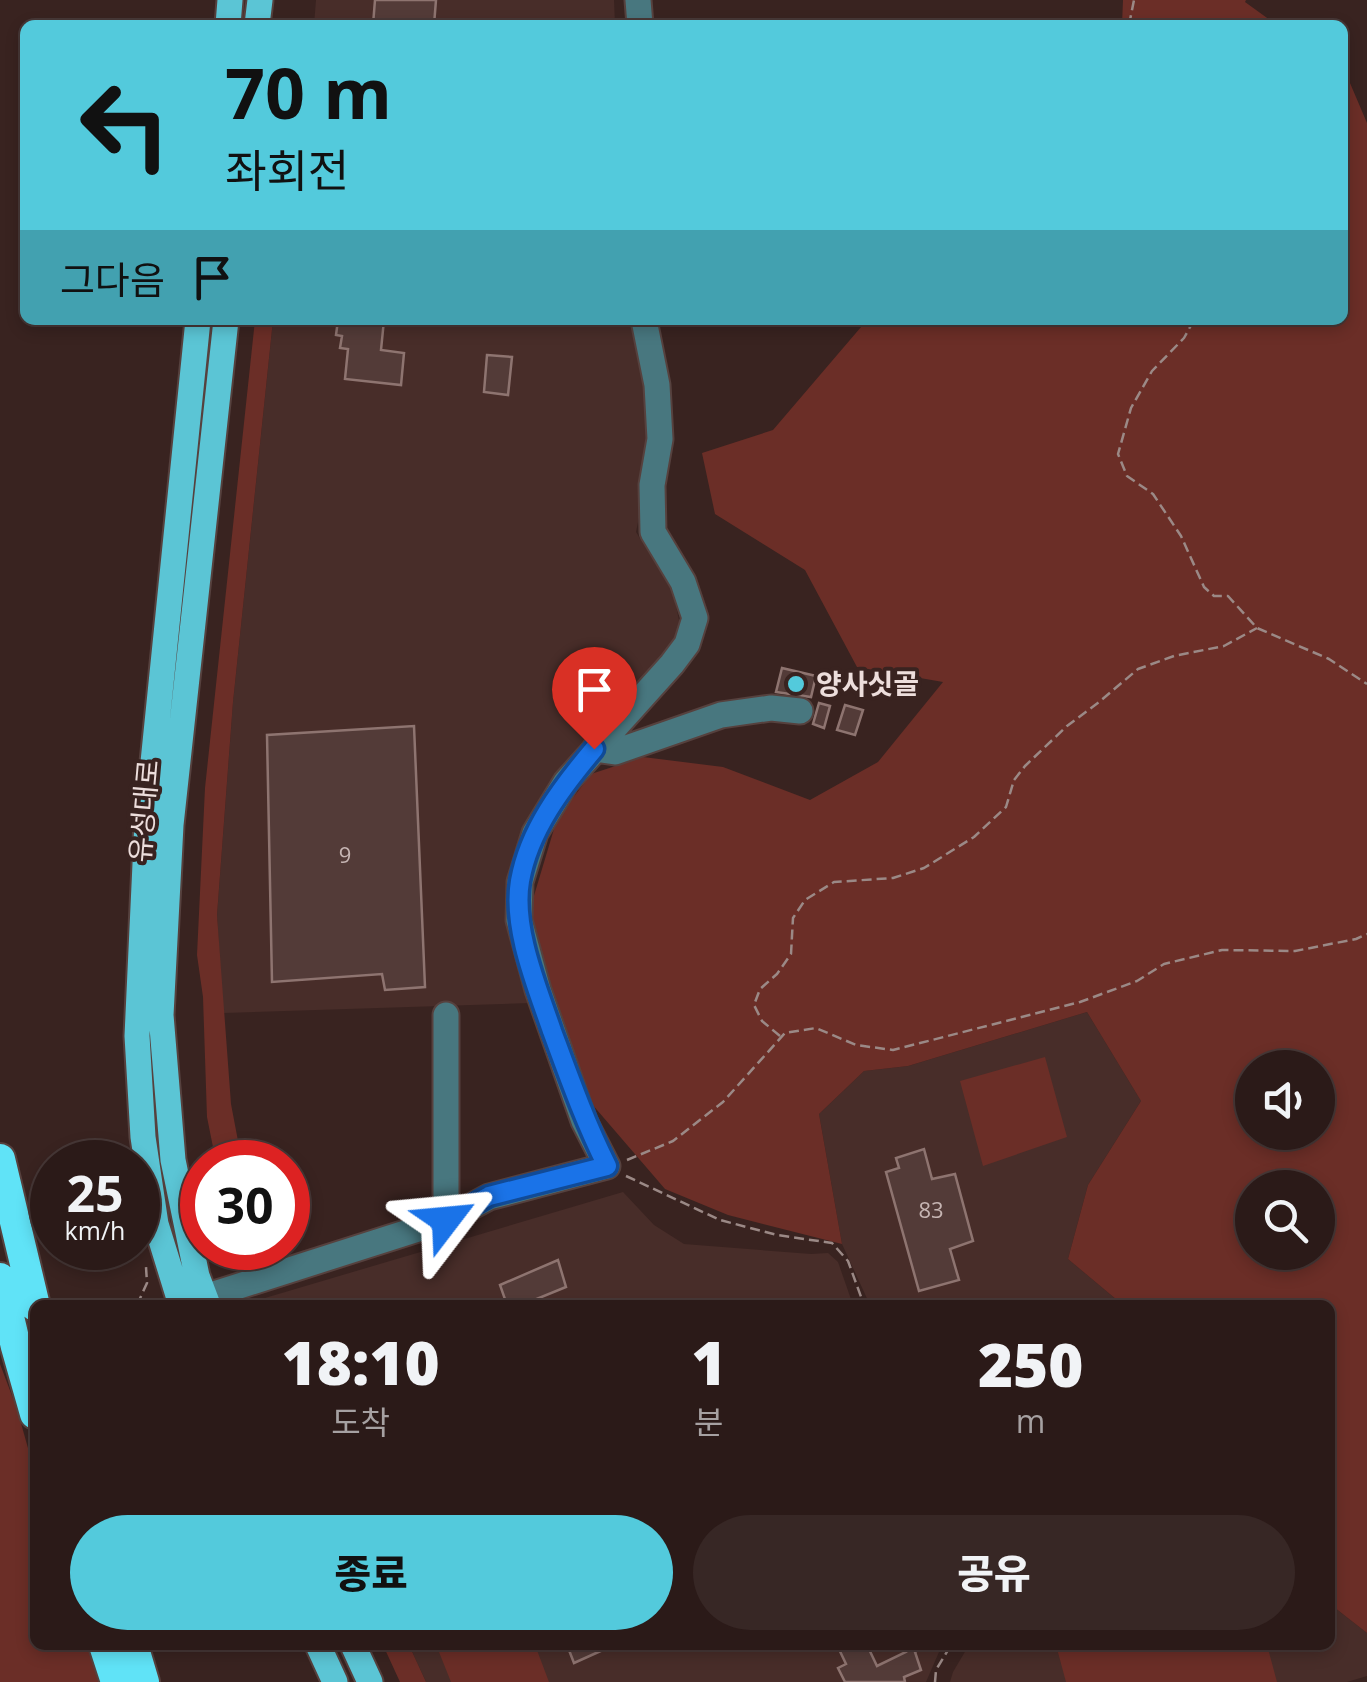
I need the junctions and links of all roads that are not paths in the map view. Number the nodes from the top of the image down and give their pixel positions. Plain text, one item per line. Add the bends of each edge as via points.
1 (197, 325) edge
2 (225, 325) edge
3 (645, 325) edge
4 (800, 711) dead end
5 (594, 749) junction
6 (446, 1015) dead end
7 (0, 1159) edge
8 (446, 1220) junction
9 (0, 1278) edge
10 (34, 1300) edge
11 (193, 1300) edge
12 (194, 1300) edge
13 (203, 1300) edge
14 (30, 1396) edge
15 (106, 1650) edge
16 (134, 1650) edge
17 (320, 1650) edge
18 (356, 1650) edge
19 (116, 1682) edge
20 (144, 1682) edge
21 (334, 1682) edge
22 (370, 1682) edge

1 - 11 main road, 유성대로 via 147,821 137,1036 156,1224
2 - 12 main road, 유성대로 via 171,825 162,1016 173,1160 197,1276
3 - 5 street via 660,439 652,485 654,532 695,618 672,664
4 - 5 street via 721,715 615,752
5 - 8 street via 535,833 520,882 519,920 584,1121 607,1166 489,1196
6 - 8 street
7 - 10 highway
8 - 13 street
9 - 14 highway
15 - 19 highway
16 - 20 highway
17 - 21 main road
18 - 22 main road

